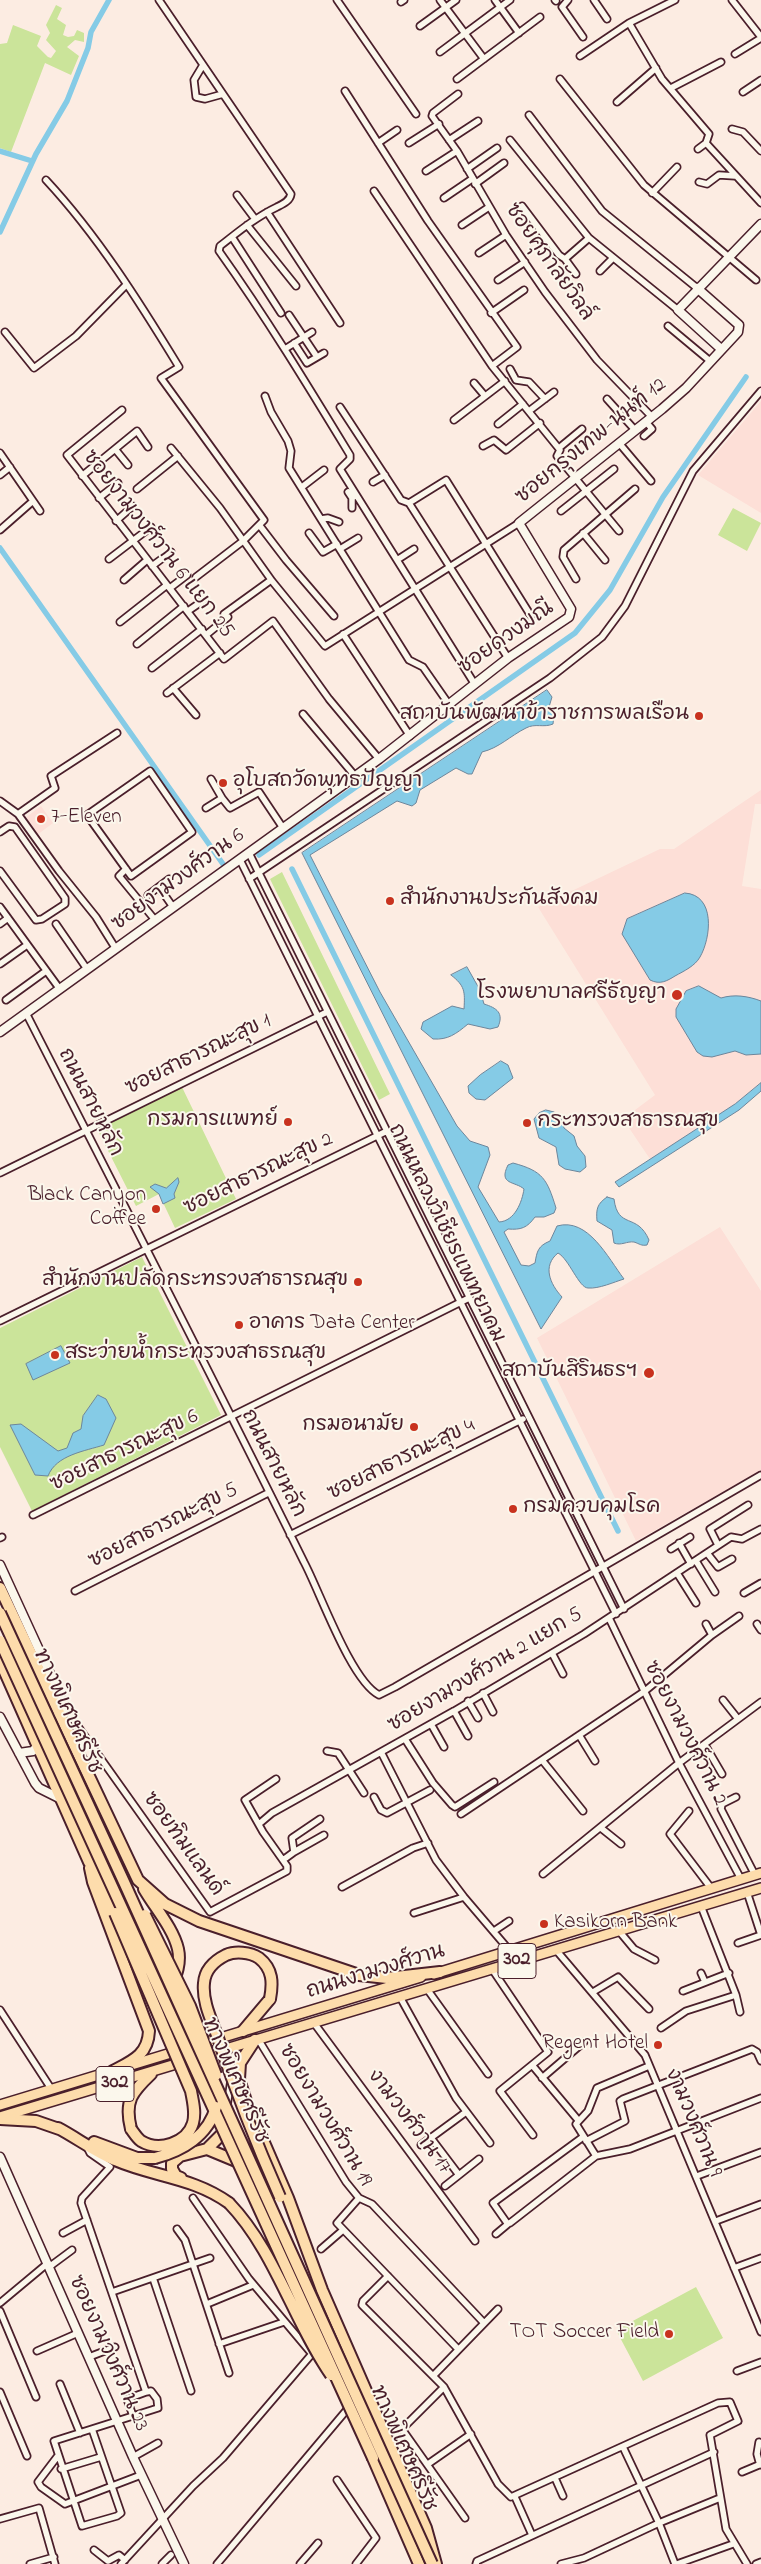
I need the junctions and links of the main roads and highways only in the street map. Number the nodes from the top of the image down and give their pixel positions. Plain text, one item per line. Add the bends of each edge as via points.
1 (0, 1588) edge
2 (0, 1613) edge
3 (0, 1625) edge
4 (19, 1628) junction
5 (0, 1641) edge
6 (0, 1662) edge
7 (89, 1862) junction
8 (758, 1874) edge
9 (138, 1880) junction
10 (124, 1882) junction
11 (761, 1888) edge
12 (440, 1972) junction
13 (243, 2031) junction
14 (256, 2040) junction
15 (189, 2048) junction
16 (113, 2071) junction
17 (151, 2074) junction
18 (0, 2105) edge
19 (0, 2118) edge
20 (230, 2126) road end
21 (58, 2128) junction
22 (207, 2149) junction
23 (248, 2166) road end
24 (193, 2183) junction
25 (295, 2224) junction
26 (304, 2244) junction
27 (342, 2392) junction
28 (420, 2564) edge
29 (432, 2564) edge
30 (436, 2564) edge

1 - 4 highway
2 - 10 highway, ทางพิเศษศรีรัช, bridge
3 - 4 highway via 7,1623
4 - 9 highway via 63,1712
5 - 27 highway, ทางพิเศษศรีรัช, bridge
6 - 7 highway
7 - 16 highway via 93,1882 149,2032 141,2054
7 - 17 highway, bridge via 115,1913 191,2091 193,2123 178,2142 151,2145 140,2140 131,2129 127,2114 132,2092
8 - 12 main road, ถนนงามวงศ์วาน / 302
9 - 12 highway via 165,1904 199,1921 359,1975 387,1978
9 - 15 highway via 173,1933 179,1965 164,2003 164,2013 176,2038
10 - 21 highway, bridge via 167,1958 202,2035 217,2078 218,2102 208,2124 195,2140 176,2152 155,2158 137,2158
10 - 29 highway, ทางพิเศษศรีรัช, bridge
11 - 14 main road, ถนนงามวงศ์วาน / 302
12 - 13 main road, ถนนงามวงศ์วาน / 302
13 - 15 main road, ถนนงามวงศ์วาน / 302
13 - 25 highway, bridge via 270,1999 273,1984 270,1970 258,1958 244,1953 228,1954 215,1960 208,1970 204,1983 205,1999 235,2091 280,2197
14 - 17 main road, ถนนงามวงศ์วาน / 302
14 - 25 highway via 240,2063 238,2079 288,2198
15 - 16 main road, ถนนงามวงศ์วาน / 302
16 - 18 main road, ถนนงามวงศ์วาน / 302
17 - 19 main road, ถนนงามวงศ์วาน / 302
19 - 21 highway via 27,2119
20 - 22 highway
21 - 24 highway via 113,2160
22 - 23 highway
22 - 24 highway via 180,2156 172,2163 176,2176
24 - 27 highway, bridge via 230,2203 256,2235 318,2356
25 - 26 highway
25 - 26 highway via 296,2238 286,2248 300,2242
26 - 30 highway via 426,2528
27 - 28 highway, ทางพิเศษศรีรัช, bridge

